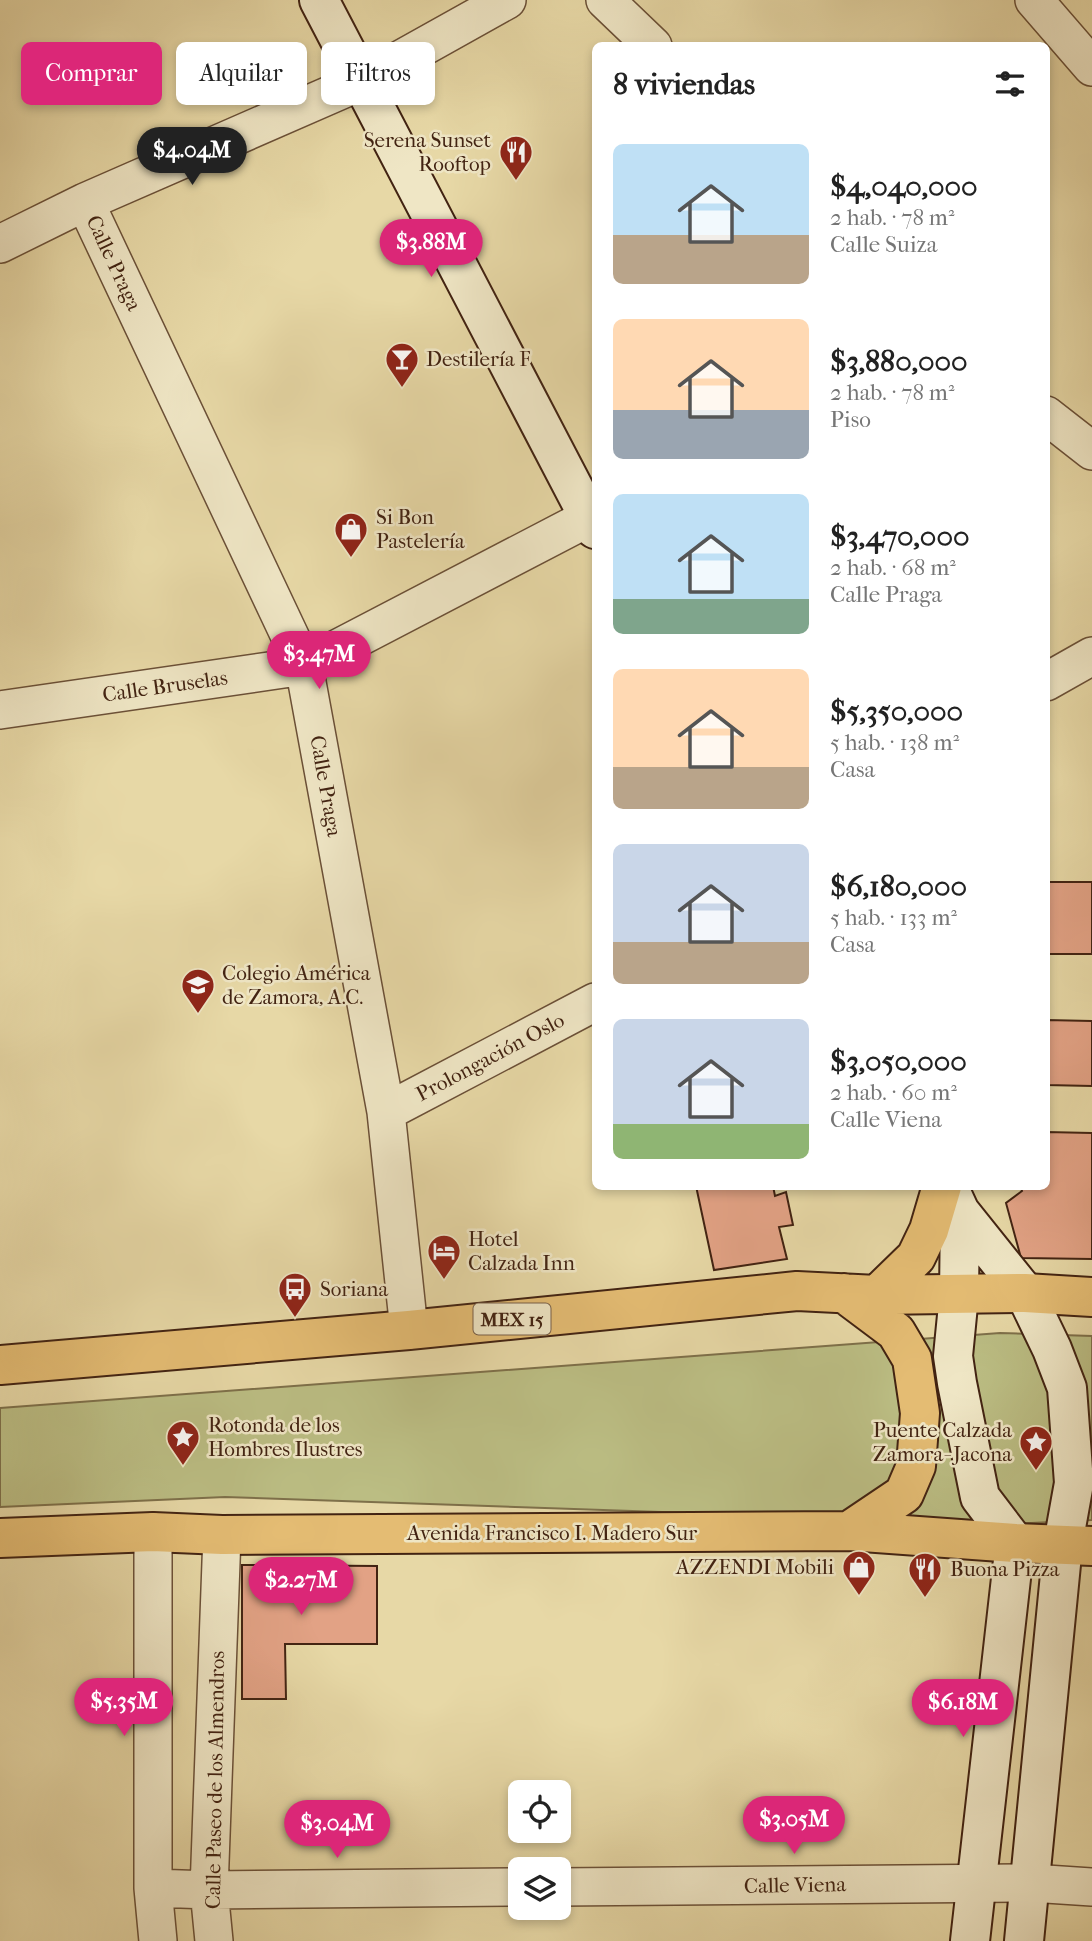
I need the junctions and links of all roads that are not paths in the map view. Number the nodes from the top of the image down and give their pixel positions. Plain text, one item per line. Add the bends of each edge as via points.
1 (319, 0) edge
2 (508, 0) edge
3 (605, 0) edge
4 (1034, 0) edge
5 (341, 42) edge
6 (432, 42) edge
7 (649, 42) edge
8 (1092, 67) edge
9 (321, 99) edge
10 (374, 105) edge
11 (85, 202) junction
12 (0, 244) edge
13 (1050, 418) edge
14 (1092, 451) edge
15 (592, 524) edge
16 (1092, 656) edge
17 (304, 666) junction
18 (1050, 680) edge
19 (0, 710) edge
20 (592, 1004) edge
21 (386, 1112) junction
22 (950, 1195) edge
23 (1025, 1293) junction
24 (860, 1294) junction
25 (959, 1295) junction
26 (1092, 1297) edge
27 (409, 1330) junction
28 (0, 1365) edge
29 (849, 1531) junction
30 (153, 1532) junction
31 (222, 1535) junction
32 (0, 1538) edge
33 (1014, 1543) junction
34 (1077, 1545) edge
35 (977, 1883) junction
36 (1031, 1883) junction
37 (571, 1887) edge
38 (1092, 1887) edge
39 (153, 1888) junction
40 (508, 1888) edge
41 (209, 1890) junction
42 (158, 1941) edge
43 (214, 1941) edge
44 (970, 1941) edge
45 (1024, 1941) edge

1 - 5 street
2 - 6 street
3 - 7 street
4 - 8 street
9 - 11 street
10 - 15 street
11 - 12 street
11 - 17 street, Calle Praga
13 - 14 street
15 - 17 street, Calle Bruselas
16 - 18 street
17 - 19 street, Calle Bruselas
17 - 21 street, Calle Praga
20 - 21 street, Prolongación Oslo
21 - 27 street, Calle Praga
22 - 23 street
22 - 24 main road via 916,1257
22 - 25 street
23 - 25 main road, MEX 15
23 - 26 main road, MEX 15
23 - 34 street via 1067,1388
24 - 25 main road, MEX 15
24 - 27 main road, MEX 15 via 796,1291
24 - 29 main road via 896,1332 912,1359 920,1413 916,1466 904,1494
25 - 33 street via 954,1356 979,1497
27 - 28 main road, MEX 15
29 - 31 main road, Avenida Francisco I. Madero Sur
29 - 33 main road, Avenida Francisco I. Madero Sur
30 - 31 main road, Avenida Francisco I. Madero Sur
30 - 32 main road, Avenida Francisco I. Madero Sur
30 - 39 street
31 - 41 street, Calle Paseo de los Almendros
33 - 34 main road, Avenida Francisco I. Madero Sur
33 - 35 street
34 - 36 street
35 - 36 street, Calle Viena
35 - 37 street, Calle Viena
35 - 44 street
36 - 38 street, Calle Viena
36 - 45 street
39 - 41 street
39 - 42 street
40 - 41 street
41 - 43 street, Calle Paseo de los Almendros

